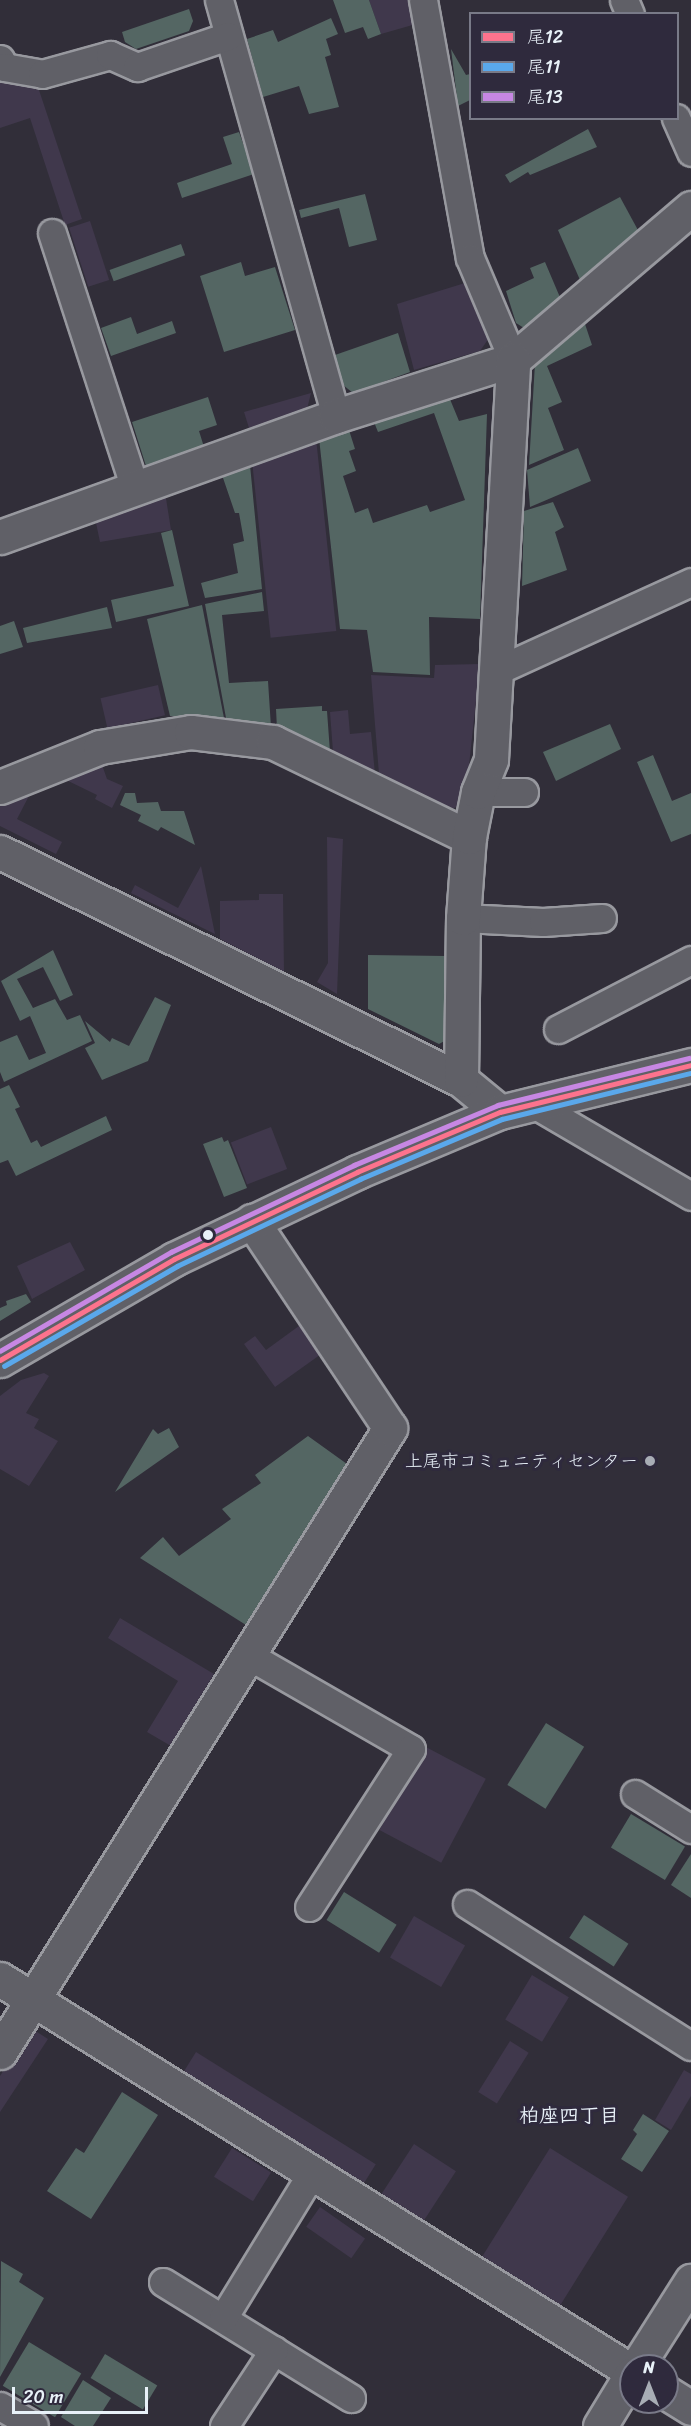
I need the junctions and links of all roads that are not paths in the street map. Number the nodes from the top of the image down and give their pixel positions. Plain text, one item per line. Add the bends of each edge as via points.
1 (219, 0) edge
2 (423, 0) edge
3 (228, 36) junction
4 (0, 59) edge
5 (677, 120) edge
6 (691, 152) edge
7 (691, 208) edge
8 (52, 233) dead end
9 (513, 360) junction
10 (336, 416) junction
11 (135, 488) junction
12 (0, 537) edge
13 (691, 582) edge
14 (498, 670) junction
15 (0, 787) edge
16 (478, 792) junction
17 (524, 792) dead end
18 (469, 837) junction
19 (0, 852) edge
20 (463, 918) junction
21 (602, 918) dead end
22 (691, 960) edge
23 (558, 1029) dead end
24 (691, 1065) edge
25 (461, 1080) junction
26 (532, 1103) junction
27 (500, 1112) junction
28 (691, 1196) edge
29 (252, 1221) junction
30 (0, 1360) edge
31 (246, 1654) junction
32 (635, 1794) dead end
33 (691, 1829) edge
34 (467, 1904) dead end
35 (309, 1907) dead end
36 (0, 1979) edge
37 (34, 2000) junction
38 (691, 2046) edge
39 (0, 2052) edge
40 (312, 2173) junction
41 (691, 2281) edge
42 (163, 2282) dead end
43 (223, 2318) junction
44 (274, 2350) junction
45 (645, 2354) edge
46 (619, 2365) edge
47 (619, 2394) edge
48 (351, 2398) dead end
49 (0, 2406) edge
50 (34, 2426) edge
51 (224, 2426) edge
52 (600, 2426) edge

1 - 3 lane
2 - 9 lane via 470,258
3 - 4 lane via 137,67 110,55 42,74 4,67
3 - 10 lane
5 - 6 lane
7 - 9 street
8 - 11 lane
9 - 10 street
9 - 14 street
10 - 11 street
11 - 12 street
13 - 14 lane
14 - 16 street via 490,759
15 - 18 street via 100,747 191,732 273,742
16 - 17 lane
16 - 18 street
18 - 20 street
19 - 25 street
20 - 21 lane via 543,922
20 - 25 street
22 - 23 lane
24 - 26 street
25 - 27 street
26 - 27 street
26 - 28 lane
27 - 29 street
29 - 30 street via 174,1259
29 - 31 street via 390,1428
31 - 35 lane via 411,1749
31 - 37 street
32 - 33 lane
34 - 38 lane
36 - 37 street
37 - 39 street
37 - 40 street
40 - 43 lane
40 - 46 street
41 - 45 street
42 - 43 lane
43 - 44 lane
44 - 48 lane
44 - 51 lane
47 - 52 street
49 - 50 lane

